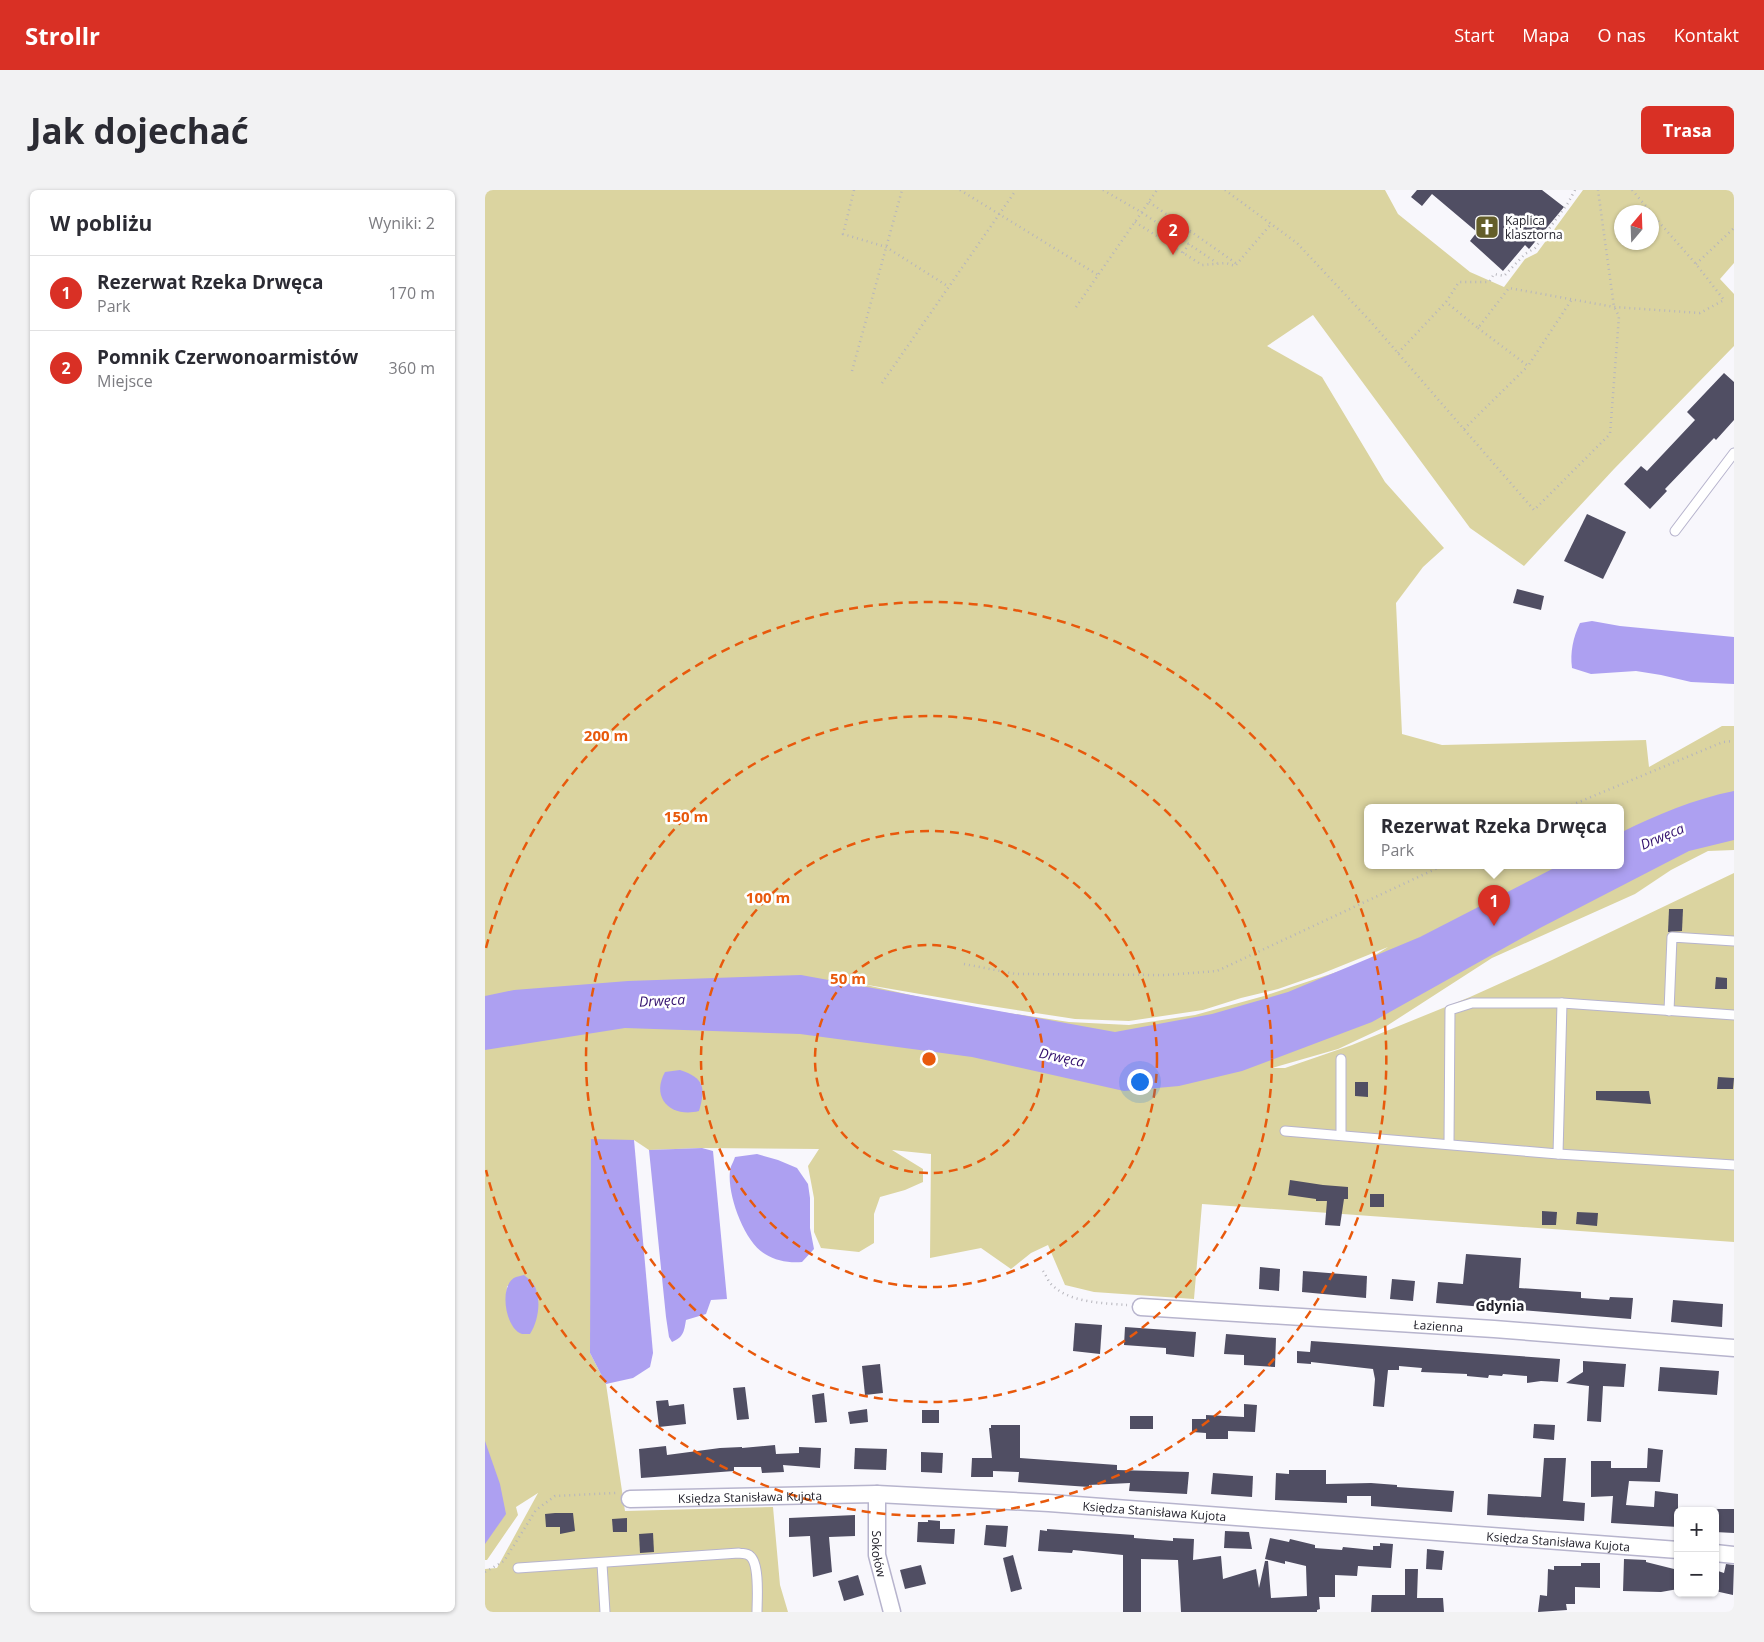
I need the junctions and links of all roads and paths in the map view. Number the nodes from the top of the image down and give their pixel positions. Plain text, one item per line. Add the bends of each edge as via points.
1 (854, 190) edge
2 (901, 190) edge
3 (961, 190) edge
4 (1016, 190) edge
5 (1103, 190) edge
6 (1157, 190) edge
7 (1225, 190) edge
8 (1575, 190) edge
9 (1599, 190) edge
10 (1632, 190) edge
11 (1149, 202) junction
12 (1644, 205) edge
13 (1141, 212) junction
14 (1000, 214) junction
15 (1135, 222) junction
16 (1659, 222) edge
17 (1271, 224) junction
18 (1734, 228) edge
19 (1190, 231) junction
20 (1179, 237) junction
21 (1184, 240) junction
22 (1189, 244) junction
23 (1173, 246) junction
24 (886, 247) junction
25 (1183, 252) junction
26 (1219, 264) junction
27 (1237, 264) junction
28 (1696, 264) junction
29 (1098, 275) junction
30 (949, 287) junction
31 (1572, 299) junction
32 (1445, 302) junction
33 (1076, 307) dead end
34 (1614, 307) junction
35 (1478, 328) junction
36 (1398, 353) junction
37 (1528, 366) junction
38 (852, 371) dead end
39 (882, 383) dead end
40 (1464, 429) junction
41 (1734, 453) edge
42 (1675, 531) dead end
43 (1734, 740) edge
44 (1574, 804) edge
45 (1435, 869) edge
46 (1734, 941) edge
47 (963, 964) dead end
48 (1562, 1003) junction
49 (1669, 1011) junction
50 (1734, 1015) edge
51 (1341, 1059) dead end
52 (1285, 1131) dead end
53 (1341, 1135) junction
54 (1449, 1144) junction
55 (1558, 1154) junction
56 (1734, 1165) edge
57 (1043, 1271) dead end
58 (1141, 1307) joint
59 (1734, 1348) edge
60 (877, 1494) junction
61 (627, 1496) joint
62 (1674, 1550) edge
63 (1719, 1553) edge
64 (1734, 1555) edge
65 (602, 1564) junction
66 (518, 1568) dead end
67 (485, 1572) edge
68 (605, 1612) edge
69 (757, 1612) edge
70 (892, 1612) edge

1 - 24 path via 843,234
2 - 24 path
3 - 14 path
4 - 14 path
5 - 13 path
6 - 11 path
7 - 17 path
8 - 32 path via 1535,248 1504,276 1495,274 1489,282 1459,282
9 - 34 path
10 - 12 path
11 - 13 path
11 - 19 path
13 - 15 path
13 - 20 path
14 - 29 path
14 - 30 path
15 - 23 path
15 - 29 path
16 - 28 path
17 - 27 path
17 - 36 path via 1297,243
18 - 28 path
19 - 21 path
19 - 27 path
20 - 21 path
20 - 23 path
21 - 22 path
22 - 25 path
22 - 26 path
23 - 25 path
24 - 30 path
24 - 38 path
25 - 26 path via 1202,265
26 - 27 path
28 - 34 path via 1724,300 1700,313
29 - 33 path
30 - 39 path
31 - 34 path
31 - 35 path via 1509,288
31 - 37 path
32 - 35 path
32 - 36 path
34 - 40 path via 1619,316 1610,434 1534,510
35 - 37 path
36 - 40 path
37 - 40 path
41 - 42 lane
43 - 44 path
45 - 47 path via 1217,971 1016,974
46 - 49 lane via 1673,937
48 - 49 lane
48 - 54 lane via 1473,1002 1450,1010
48 - 55 lane
49 - 50 lane
51 - 53 lane
52 - 53 lane
53 - 54 lane
54 - 55 lane
55 - 56 lane
57 - 58 path via 1052,1284 1067,1295
58 - 59 street, Łazienna
60 - 61 street, Księdza Stanisława Kujota
60 - 62 street, Księdza Stanisława Kujota via 1049,1503
60 - 70 street, Sokołów via 877,1555
61 - 67 path via 555,1496 536,1510 504,1561
63 - 64 street
65 - 66 lane
65 - 68 lane
65 - 69 lane via 748,1554 756,1566

